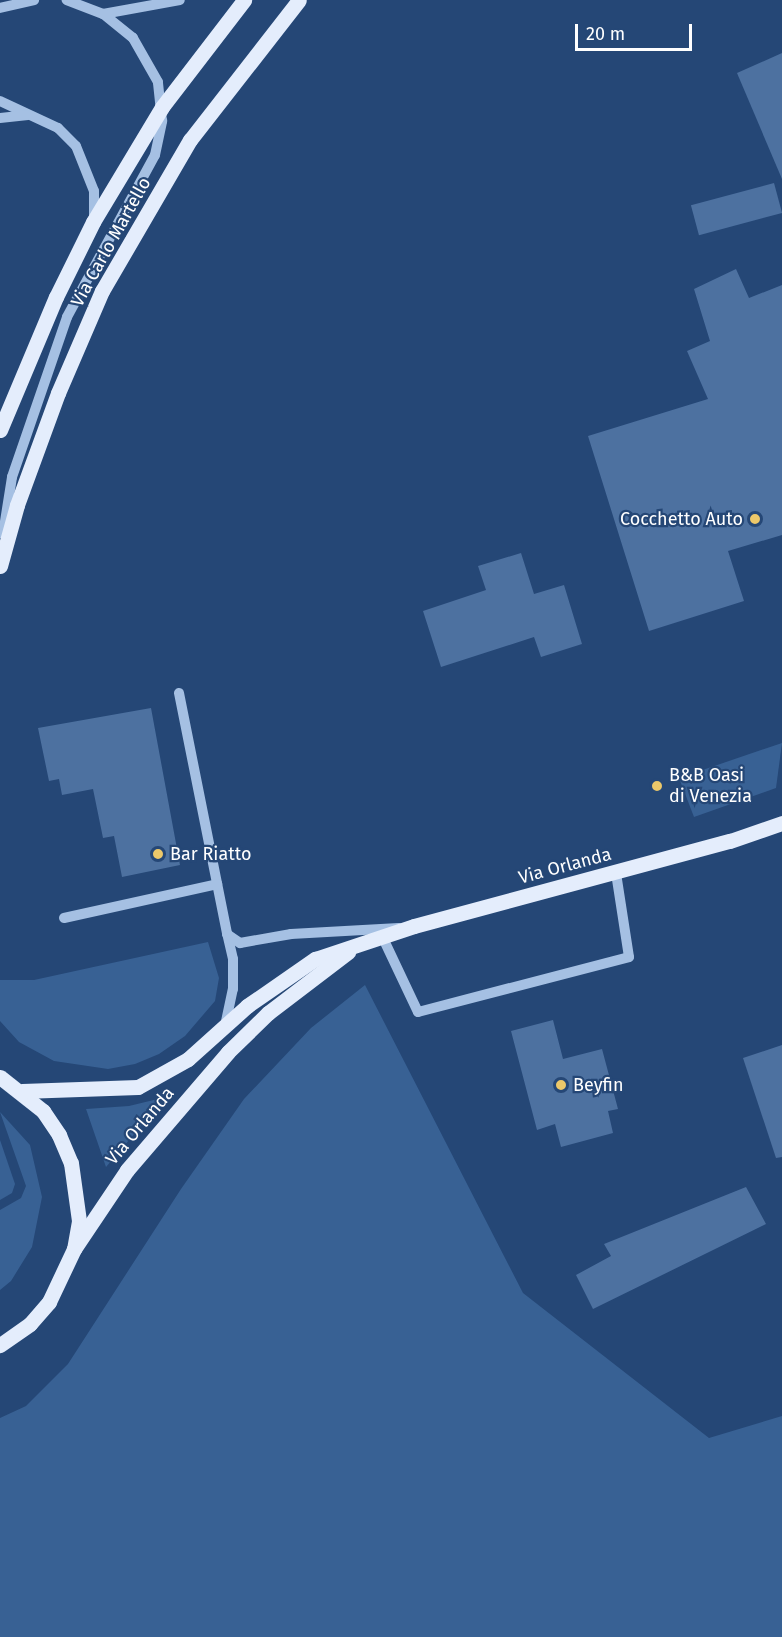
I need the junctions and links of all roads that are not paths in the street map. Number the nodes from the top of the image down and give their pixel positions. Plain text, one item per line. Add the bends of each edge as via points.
1 (34, 0) edge
2 (67, 0) edge
3 (180, 0) edge
4 (244, 0) edge
5 (299, 0) edge
6 (0, 8) edge
7 (103, 14) junction
8 (0, 101) edge
9 (162, 107) junction
10 (31, 114) junction
11 (0, 118) edge
12 (93, 222) junction
13 (0, 430) edge
14 (0, 549) edge
15 (0, 566) edge
16 (179, 693) dead end
17 (782, 823) edge
18 (616, 873) junction
19 (217, 884) junction
20 (64, 918) dead end
21 (408, 928) junction
22 (227, 934) junction
23 (382, 936) junction
24 (357, 944) junction
25 (225, 1026) junction
26 (0, 1065) edge
27 (0, 1077) edge
28 (22, 1091) junction
29 (74, 1249) junction
30 (0, 1345) edge

1 - 6 street
2 - 7 street, Via Carlo Martello
3 - 7 street
4 - 9 main road, Via Carlo Martello
5 - 15 main road, Via Carlo Martello via 190,140 102,291 58,393 17,505
7 - 9 street, Via Carlo Martello via 143,51 158,82
8 - 10 street, Via Carlo Martello
9 - 12 main road, Via Carlo Martello
9 - 14 street, Via Carlo Martello via 155,155 67,317 34,406 12,477
10 - 11 street
10 - 12 street, Via Carlo Martello via 58,128 76,146 94,190
12 - 13 main road, Via Carlo Martello via 56,297
16 - 19 street
17 - 18 main road, Via Orlanda via 730,842
18 - 21 main road, Via Orlanda
18 - 23 street via 629,957 418,1012
19 - 20 street
19 - 22 street
21 - 22 street via 344,929 240,943
21 - 23 main road, Via Orlanda
22 - 25 street via 233,959 233,989
23 - 24 main road, Via Orlanda
24 - 25 main road, Via Orlanda via 315,959
24 - 29 main road, Via Orlanda via 268,1013 228,1052 127,1170
25 - 28 main road, Via Orlanda via 189,1059 138,1087
26 - 28 main road
27 - 28 main road
28 - 29 main road via 43,1111 71,1163 78,1191
29 - 30 main road via 49,1302 30,1324

